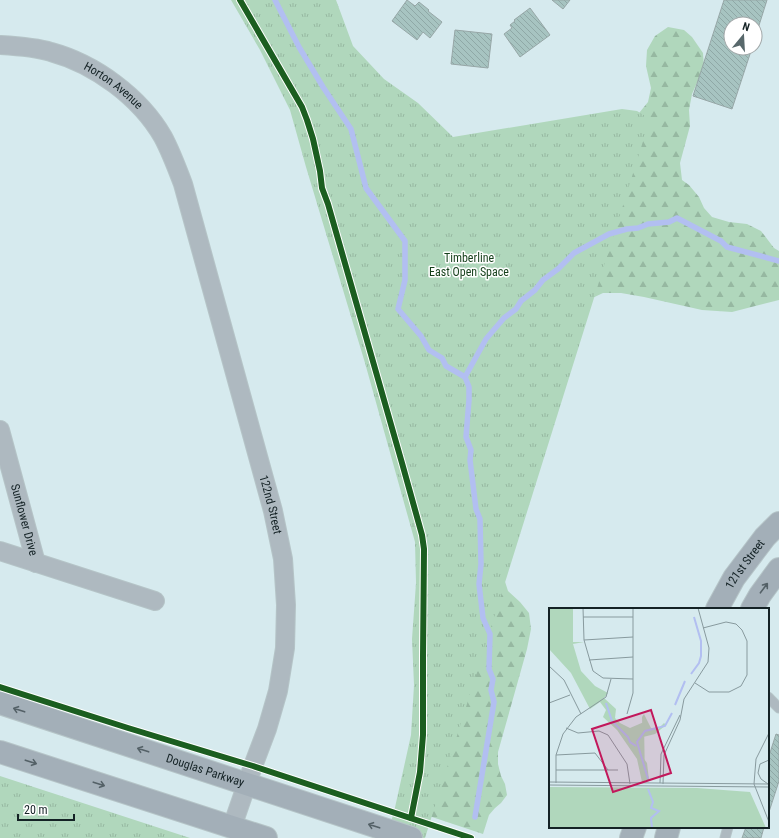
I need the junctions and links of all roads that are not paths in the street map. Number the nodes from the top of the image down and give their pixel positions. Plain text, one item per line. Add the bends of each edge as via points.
1 (0, 45) edge
2 (183, 184) joint
3 (0, 430) edge
4 (779, 523) edge
5 (0, 551) edge
6 (36, 562) junction
7 (779, 569) edge
8 (155, 601) dead end
9 (718, 608) edge
10 (753, 608) edge
11 (769, 700) edge
12 (0, 703) edge
13 (779, 708) edge
14 (0, 752) edge
15 (247, 784) junction
16 (232, 827) junction
17 (634, 828) edge
18 (669, 828) edge
19 (728, 828) edge
20 (266, 838) edge
21 (410, 838) edge
22 (631, 838) edge
23 (666, 838) edge
24 (725, 838) edge

1 - 2 street, Horton Avenue via 51,52 78,61 103,75 145,112 162,136
2 - 15 street, 122nd Street via 273,511 283,559 285,648 278,691
3 - 6 street, Sunflower Drive
4 - 9 main road, 121st Street via 734,578
5 - 6 street
6 - 8 street
10 -> 7 main road
11 - 13 lane
15 -> 12 main road, Douglas Parkway
14 -> 16 main road
15 - 16 street, 122nd Street
21 -> 15 main road, Douglas Parkway
16 - 20 main road
17 - 22 main road
18 - 23 main road
19 - 24 lane

